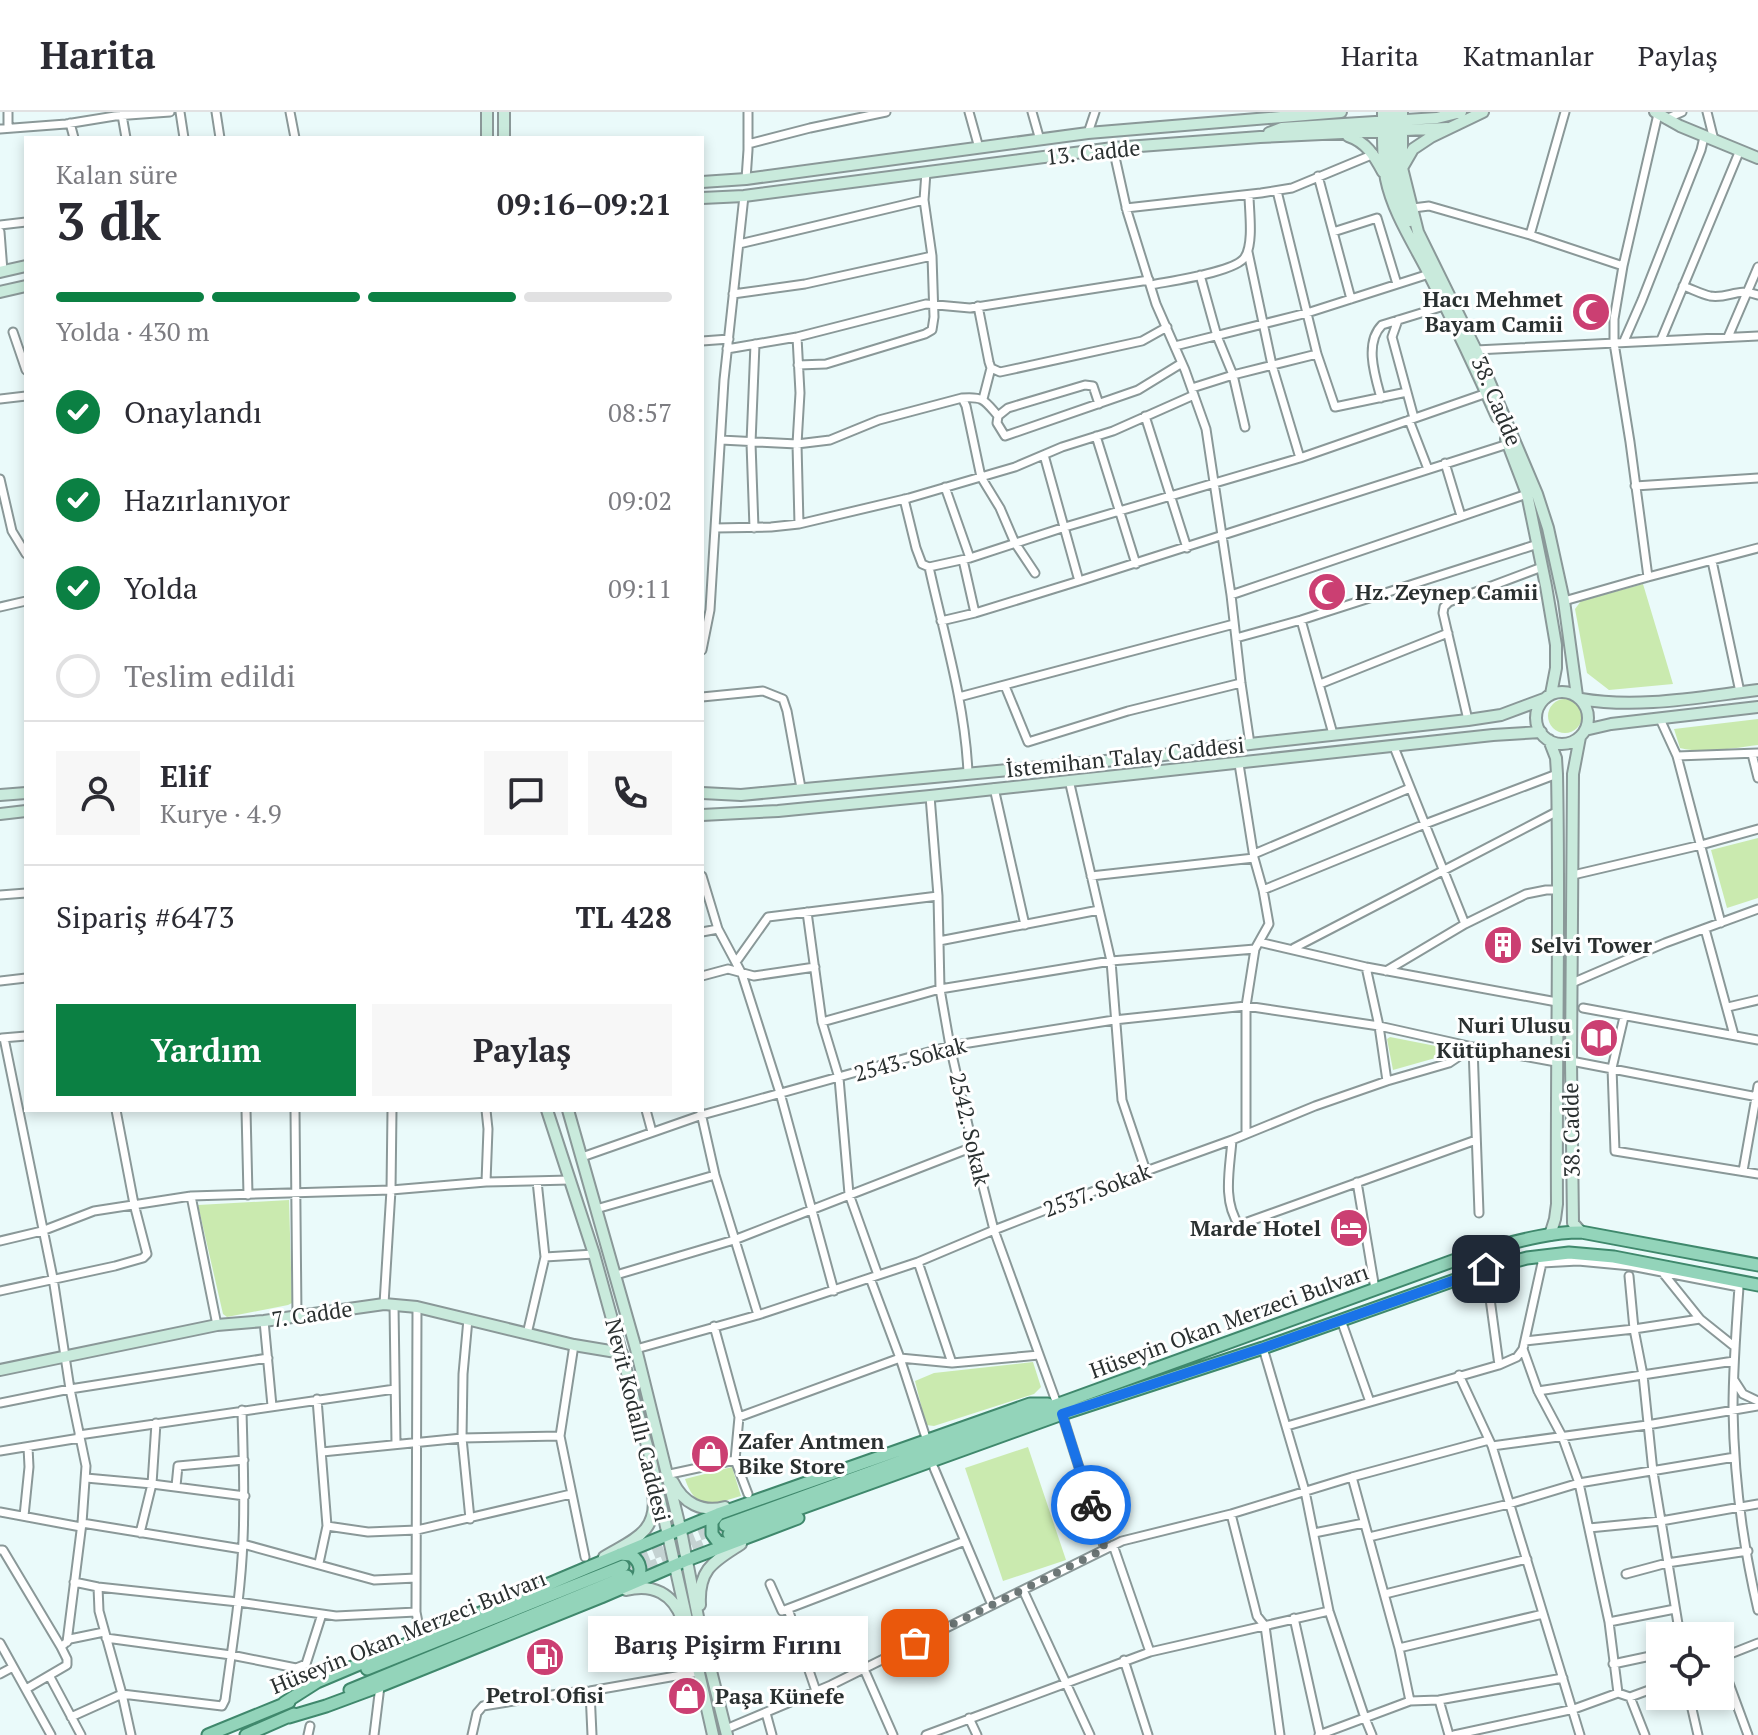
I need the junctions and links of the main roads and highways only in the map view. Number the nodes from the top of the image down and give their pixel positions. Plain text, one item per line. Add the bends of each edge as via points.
1 (1758, 1265) edge
2 (1758, 1285) edge
3 (1059, 1409) junction
4 (725, 1529) junction
5 (626, 1570) junction
6 (284, 1703) junction
7 (289, 1717) junction
8 (208, 1735) edge
9 (246, 1735) edge

1 - 3 main road, Hüseyin Okan Merzeci Bulvarı via 1581,1232 1550,1235 1483,1250
2 - 3 main road, Hüseyin Okan Merzeci Bulvarı via 1569,1253 1486,1269 1263,1348
3 - 4 main road, Hüseyin Okan Merzeci Bulvarı
3 - 4 main road via 1045,1428 757,1533
3 - 4 main road via 1030,1404 754,1497
4 - 5 main road via 681,1563
4 - 5 main road via 668,1536
5 - 6 main road, Hüseyin Okan Merzeci Bulvarı
5 - 6 main road via 587,1562 317,1682
5 - 7 main road, Hüseyin Okan Merzeci Bulvarı
5 - 7 main road via 601,1597
6 - 8 main road, Hüseyin Okan Merzeci Bulvarı
7 - 9 main road, Hüseyin Okan Merzeci Bulvarı

